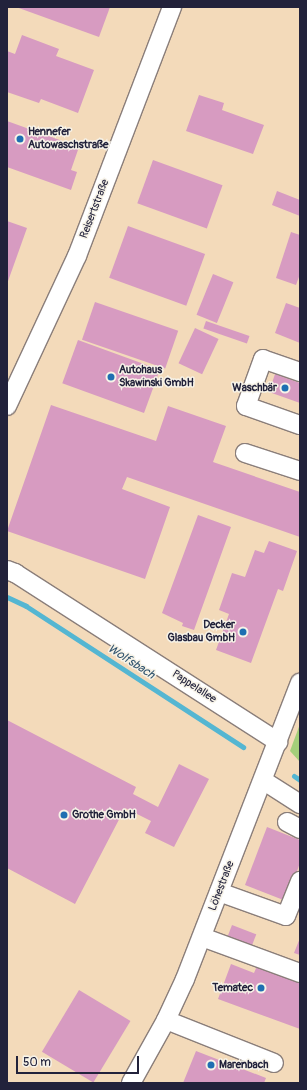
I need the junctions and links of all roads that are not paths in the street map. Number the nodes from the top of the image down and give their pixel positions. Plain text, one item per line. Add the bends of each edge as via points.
1 (172, 7) edge
2 (300, 372) edge
3 (7, 406) edge
4 (300, 425) edge
5 (245, 453) dead end
6 (300, 471) edge
7 (7, 570) edge
8 (300, 683) edge
9 (278, 742) junction
10 (264, 781) junction
11 (300, 804) edge
12 (300, 881) edge
13 (219, 892) junction
14 (202, 937) junction
15 (300, 972) edge
16 (166, 1020) junction
17 (274, 1063) dead end
18 (131, 1083) edge

1 - 3 street, Reisertstraße via 77,256
2 - 4 street via 263,359 246,406
5 - 6 street
7 - 9 street, Pappelallee
8 - 9 street, Löhestraße
9 - 10 street, Löhestraße
10 - 11 street
10 - 13 street, Löhestraße
12 - 13 street via 286,916
13 - 14 street, Löhestraße
14 - 15 street
14 - 16 street, Löhestraße
16 - 17 street
16 - 18 street, Löhestraße

